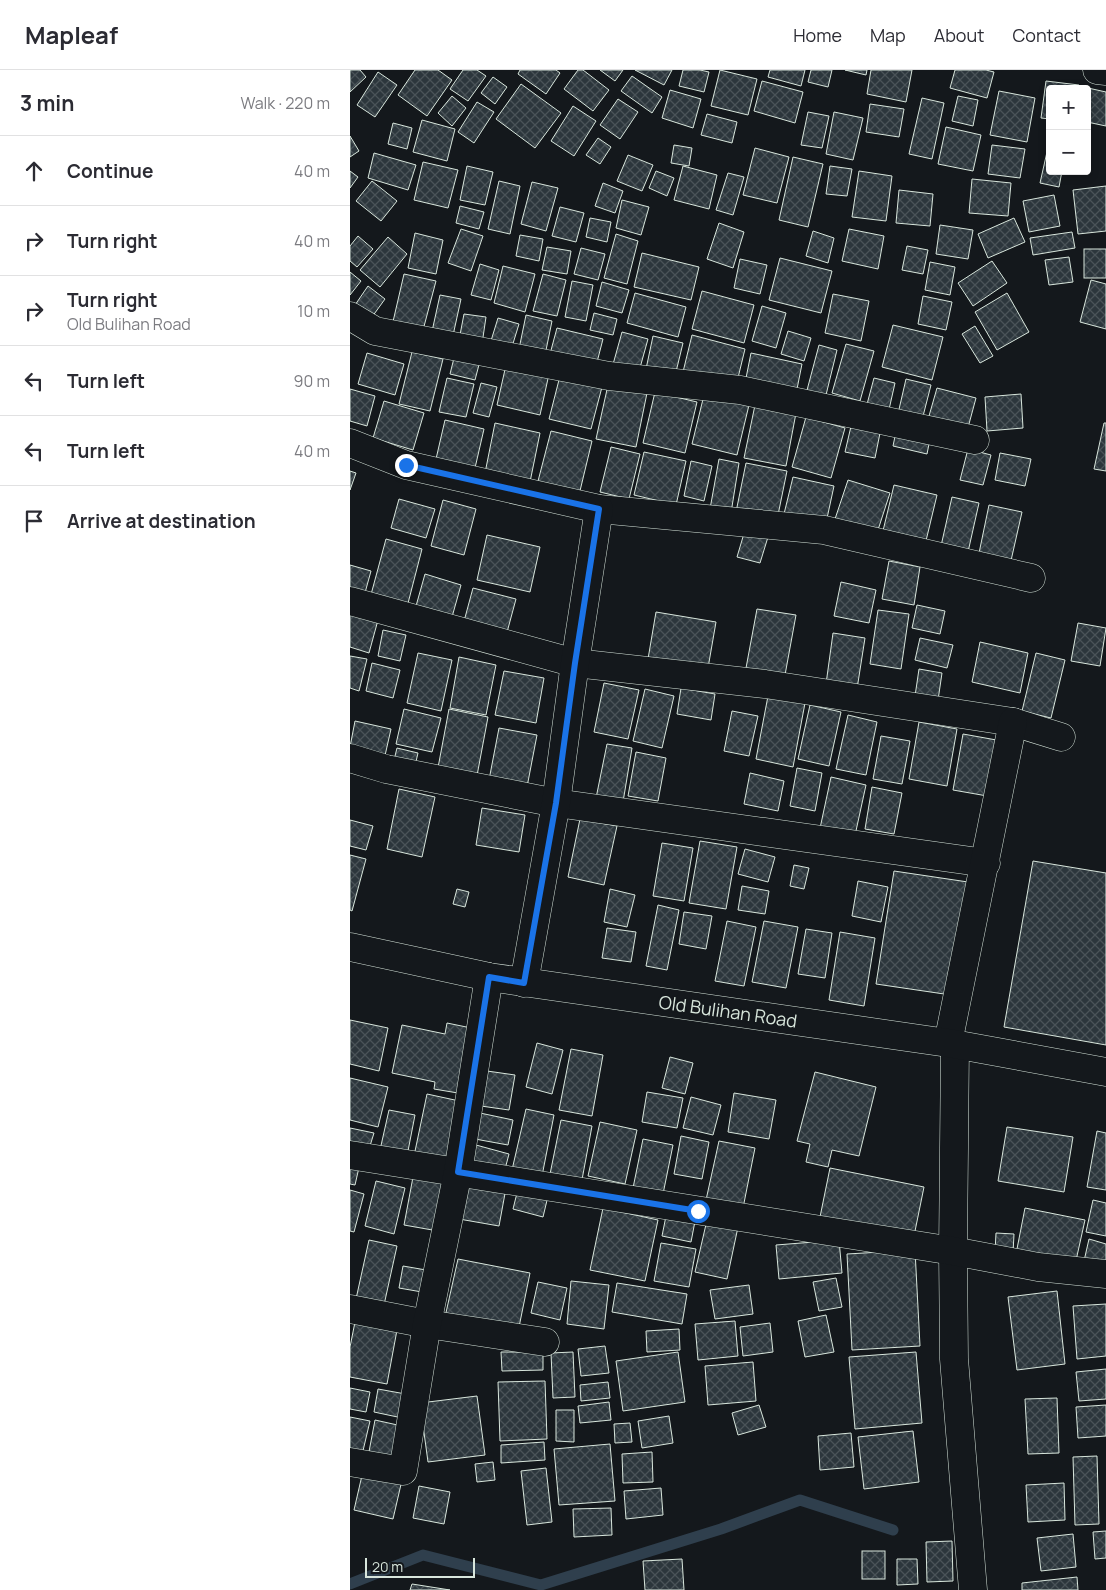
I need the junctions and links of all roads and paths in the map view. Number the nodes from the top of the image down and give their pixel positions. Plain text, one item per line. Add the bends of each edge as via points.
1 (1096, 70) edge
2 (1106, 72) edge
3 (350, 316) edge
4 (975, 440) dead end
5 (350, 443) edge
6 (599, 509) junction
7 (1031, 578) dead end
8 (350, 601) edge
9 (575, 663) junction
10 (1013, 722) junction
11 (1061, 737) dead end
12 (350, 758) edge
13 (556, 803) junction
14 (986, 863) junction
15 (350, 947) edge
16 (489, 977) junction
17 (524, 983) junction
18 (952, 1044) junction
19 (1106, 1072) edge
20 (350, 1155) edge
21 (458, 1172) junction
22 (953, 1251) junction
23 (1106, 1274) edge
24 (350, 1309) edge
25 (427, 1324) junction
26 (545, 1342) dead end
27 (350, 1462) edge
28 (974, 1590) edge

1 - 2 street
3 - 4 street via 376,331 609,376 740,390
5 - 6 street via 406,465
6 - 7 street via 824,530
6 - 9 street
8 - 9 street
9 - 10 street via 765,684
9 - 13 street
10 - 11 street
10 - 14 street
12 - 13 street via 386,769
13 - 14 street
13 - 17 street
14 - 18 street
15 - 16 street, Old Bulihan Road
16 - 17 street, Old Bulihan Road
16 - 21 street
17 - 18 street, Old Bulihan Road
18 - 19 street, Old Bulihan Road
18 - 22 street
20 - 21 street
21 - 22 street
21 - 25 street
22 - 23 street via 1038,1267
22 - 28 street via 954,1359
24 - 25 street
25 - 26 street
25 - 27 street via 403,1471

